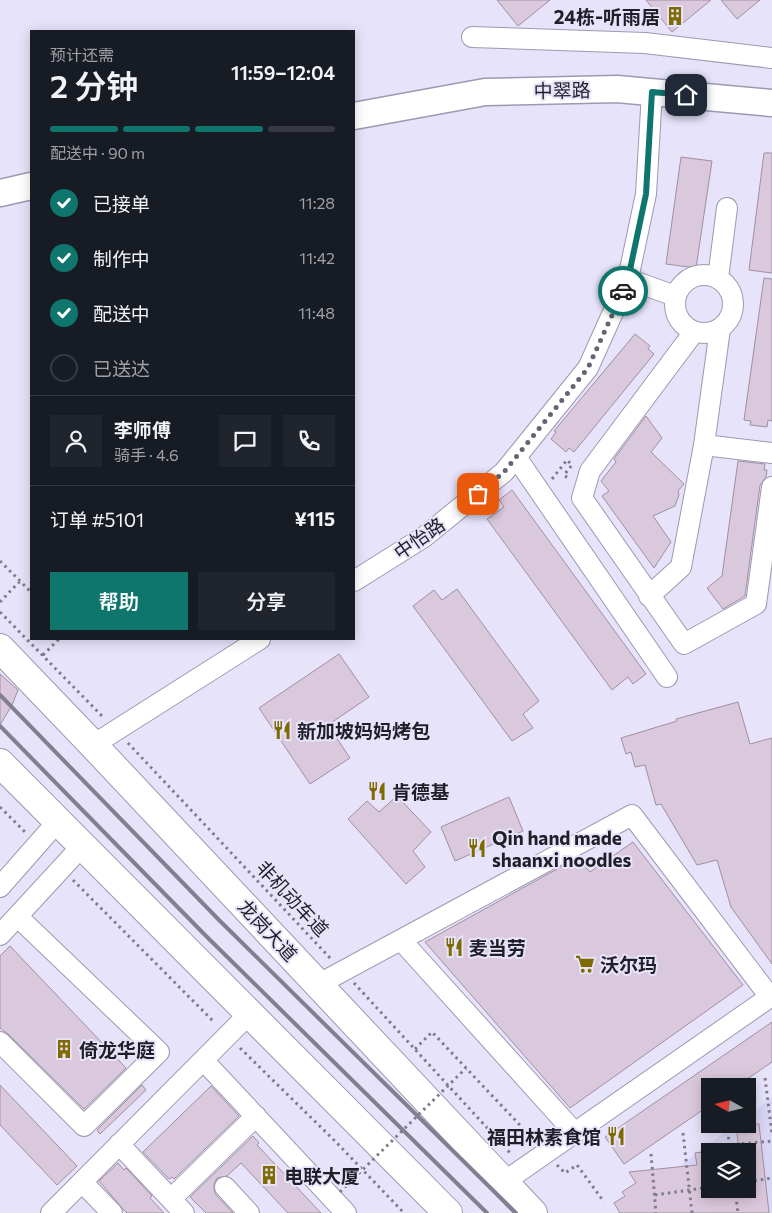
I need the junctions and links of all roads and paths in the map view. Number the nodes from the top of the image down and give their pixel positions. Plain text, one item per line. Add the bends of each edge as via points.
1 (472, 37) dead end
2 (772, 58) edge
3 (652, 92) junction
4 (772, 103) edge
5 (355, 116) edge
6 (30, 186) edge
7 (0, 193) edge
8 (727, 208) dead end
9 (718, 278) junction
10 (628, 279) junction
11 (675, 296) junction
12 (720, 329) junction
13 (694, 332) junction
14 (704, 445) junction
15 (772, 453) edge
16 (516, 457) junction
17 (772, 487) edge
18 (539, 491) junction
19 (584, 491) junction
20 (0, 561) edge
21 (355, 579) edge
22 (20, 581) junction
23 (30, 591) edge
24 (649, 596) junction
25 (0, 602) edge
26 (0, 612) edge
27 (58, 640) edge
28 (258, 640) edge
29 (0, 648) edge
30 (43, 655) junction
31 (667, 677) dead end
32 (116, 730) junction
33 (94, 745) junction
34 (0, 763) edge
35 (0, 807) edge
36 (58, 821) junction
37 (38, 844) junction
38 (82, 846) junction
39 (62, 869) junction
40 (0, 887) edge
41 (18, 917) junction
42 (0, 935) edge
43 (401, 940) junction
44 (342, 972) junction
45 (319, 984) junction
46 (771, 996) edge
47 (250, 1013) junction
48 (227, 1035) junction
49 (0, 1042) edge
50 (414, 1049) junction
51 (203, 1060) junction
52 (466, 1068) junction
53 (765, 1078) dead end
54 (256, 1116) junction
55 (575, 1132) junction
56 (683, 1133) dead end
57 (772, 1134) edge
58 (772, 1141) edge
59 (750, 1143) edge
60 (119, 1144) junction
61 (546, 1153) junction
62 (652, 1154) dead end
63 (565, 1173) dead end
64 (514, 1175) junction
65 (772, 1178) edge
66 (756, 1181) edge
67 (82, 1182) junction
68 (224, 1187) dead end
69 (701, 1187) edge
70 (690, 1189) junction
71 (340, 1192) dead end
72 (655, 1195) junction
73 (736, 1198) edge
74 (604, 1202) dead end
75 (177, 1206) edge
76 (51, 1213) edge
77 (112, 1213) edge
78 (249, 1213) edge
79 (346, 1213) edge
80 (404, 1213) edge
81 (448, 1213) edge
82 (533, 1213) edge
83 (656, 1213) edge
84 (692, 1213) edge
85 (738, 1213) edge

1 - 2 street via 645,43
3 - 4 main road, 中翠路
3 - 5 main road, 中翠路 via 617,89 486,92
3 - 10 street, 中怡路 via 646,194
6 - 7 main road
8 - 9 street
9 - 11 street via 709,274 697,275 686,280
9 - 12 street via 727,286 733,300 728,321
10 - 11 street
10 - 16 street, 中怡路 via 588,368
11 - 13 street via 674,308 678,319
12 - 13 street via 704,334
12 - 14 street
13 - 19 street via 590,471
14 - 15 street
14 - 24 street via 681,567
16 - 18 street
16 - 21 street, 中怡路 via 504,472 424,536
17 - 24 street via 756,604 684,644
18 - 19 path via 567,460 572,465 564,475
18 - 31 street
19 - 24 street via 582,498
20 - 22 path
22 - 23 path
22 - 25 path
26 - 30 path, 非机动车道
27 - 30 path
28 - 32 street
29 - 33 highway, 龙岗大道
30 - 32 path, 非机动车道
32 - 33 street
32 - 44 path, 非机动车道
33 - 45 highway, 龙岗大道
34 - 36 highway
35 - 37 path
36 - 37 street
36 - 38 highway
37 - 40 street
38 - 39 street
38 - 47 highway
39 - 41 street
39 - 48 path
41 - 42 street
41 - 49 street via 159,1052 84,1126
43 - 44 street
43 - 46 street via 632,815
43 - 55 street
44 - 45 street
44 - 50 path, 非机动车道
45 - 64 highway, 龙岗大道
46 - 55 street
47 - 48 street
47 - 81 highway
48 - 51 street
48 - 80 path
50 - 52 path via 432,1032
50 - 64 path, 非机动车道
51 - 54 street
51 - 60 street
52 - 61 path
52 - 71 path, bridge
53 - 57 path
54 - 75 street
54 - 79 street
55 - 61 street
56 - 70 path
58 - 59 path
60 - 67 street
60 - 75 street
61 - 64 street
62 - 72 path
63 - 74 path via 577,1165
64 - 82 highway, 龙岗大道
65 - 66 path
67 - 76 street
67 - 77 street
68 - 78 street
69 - 70 path
70 - 72 path
70 - 84 path
72 - 83 path
73 - 85 path

